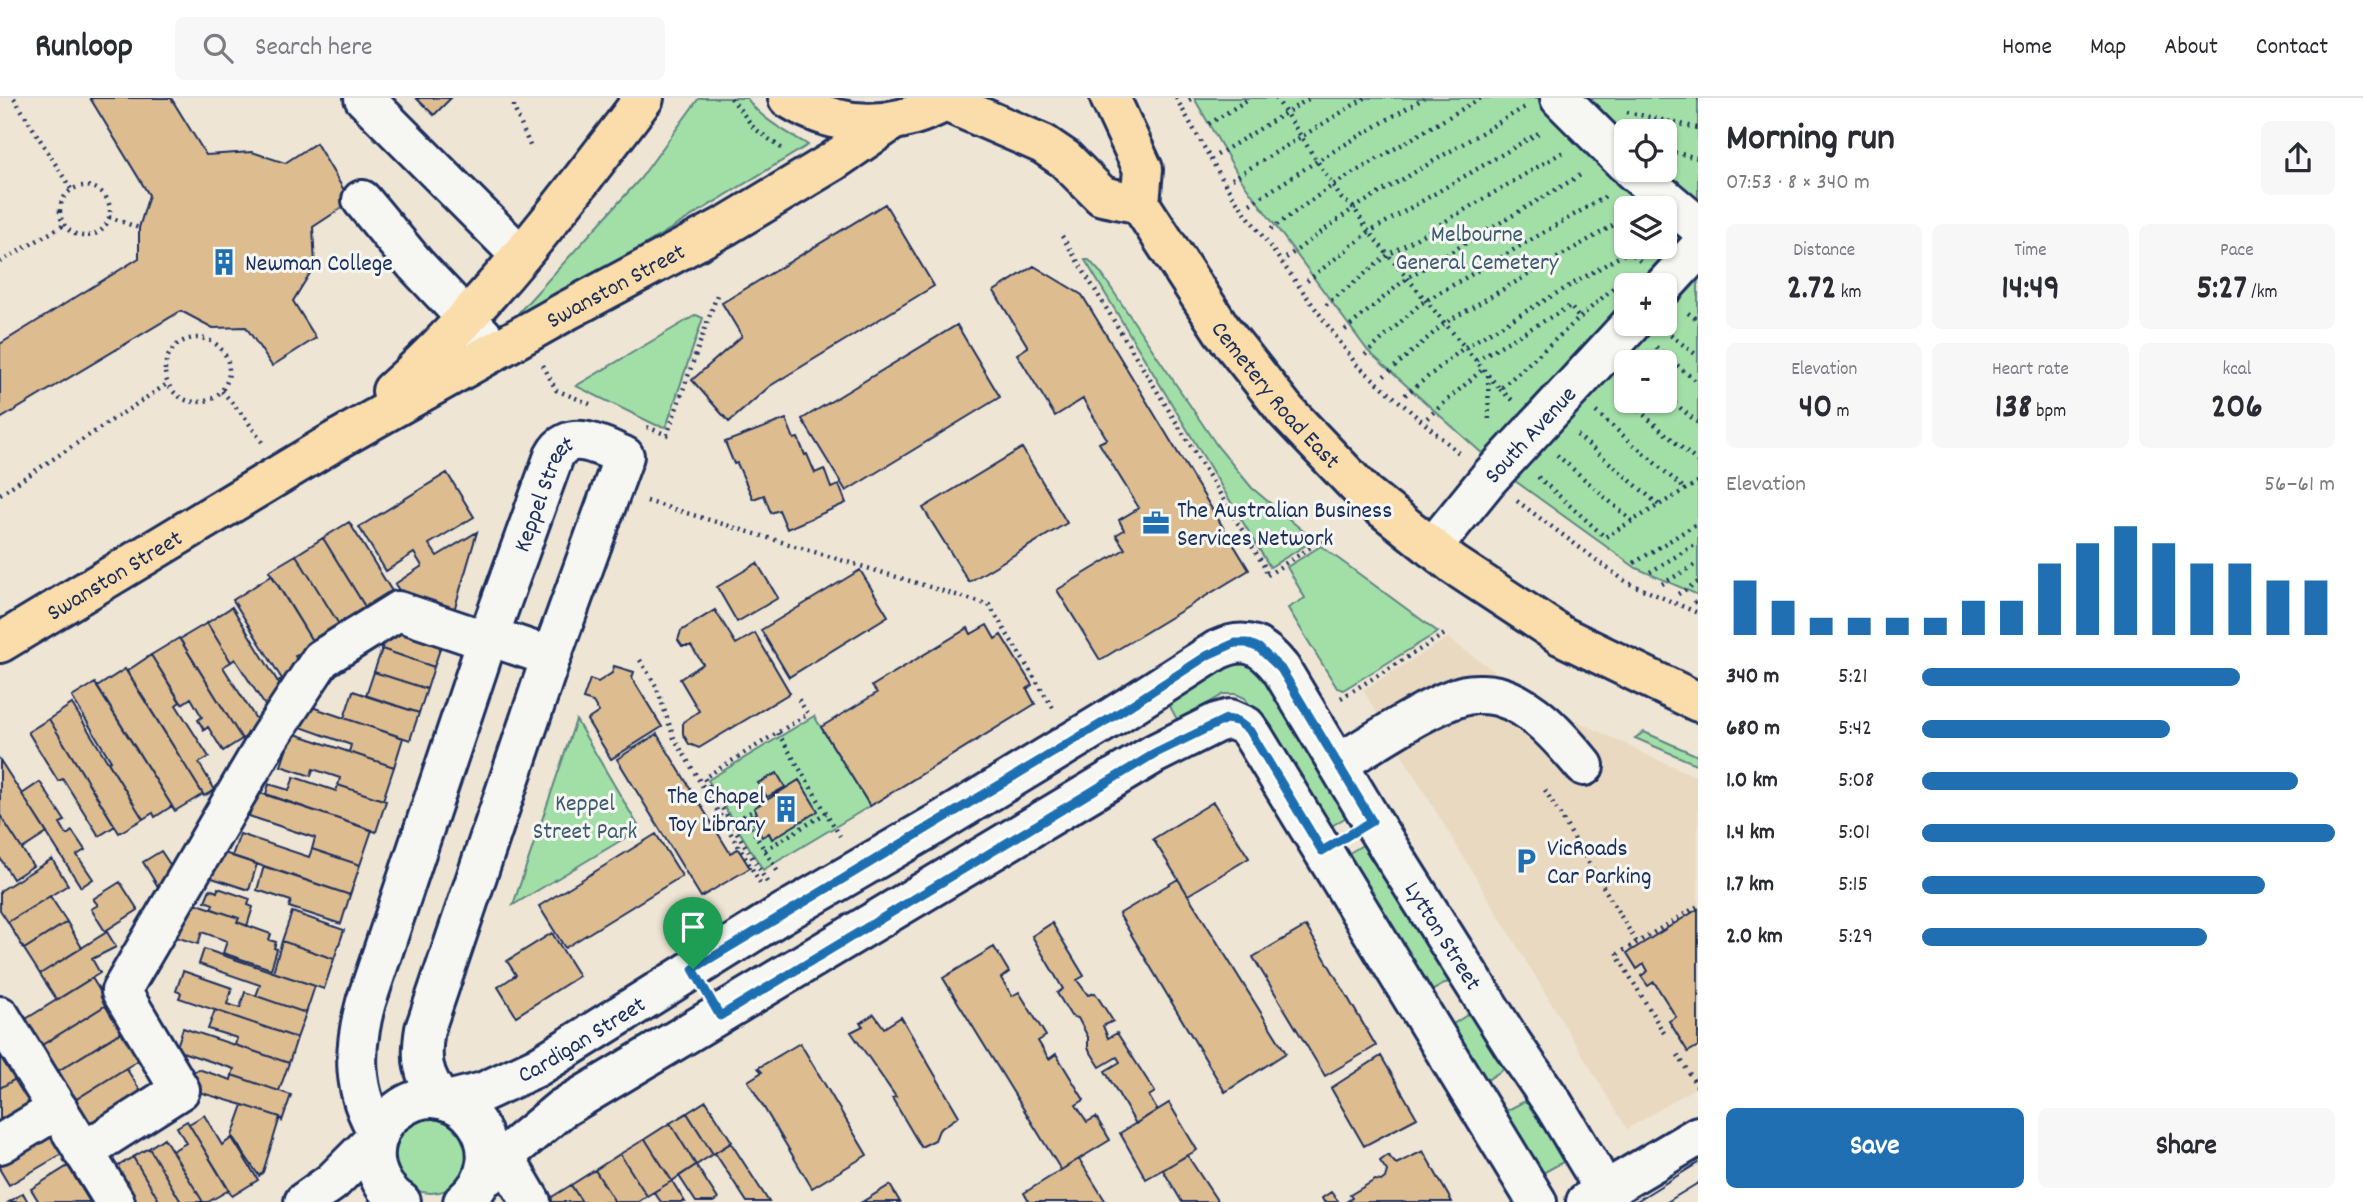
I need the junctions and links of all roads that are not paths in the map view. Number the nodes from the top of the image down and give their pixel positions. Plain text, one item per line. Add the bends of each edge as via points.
1 (364, 98) edge
2 (643, 98) edge
3 (788, 98) edge
4 (1110, 98) edge
5 (949, 100) edge
6 (892, 121) junction
7 (1593, 137) edge
8 (362, 200) dead end
9 (1140, 204) junction
10 (1698, 226) edge
11 (1698, 249) edge
12 (520, 254) junction
13 (1651, 268) edge
14 (467, 318) junction
15 (1619, 336) edge
16 (491, 353) junction
17 (335, 441) junction
18 (1432, 548) junction
19 (488, 638) junction
20 (0, 643) edge
21 (551, 657) junction
22 (1281, 669) joint
23 (1698, 702) edge
24 (1338, 764) junction
25 (1584, 766) dead end
26 (1372, 821) junction
27 (937, 823) junction
28 (1322, 851) junction
29 (964, 868) junction
30 (693, 969) junction
31 (1476, 987) junction
32 (0, 1016) edge
33 (720, 1016) junction
34 (1426, 1017) junction
35 (1532, 1074) junction
36 (443, 1100) junction
37 (1479, 1106) junction
38 (58, 1109) junction
39 (378, 1135) junction
40 (1698, 1136) edge
41 (0, 1144) edge
42 (83, 1152) junction
43 (476, 1185) edge
44 (1599, 1199) edge
45 (115, 1202) edge
46 (304, 1202) edge
47 (401, 1202) edge
48 (531, 1202) edge
49 (1537, 1202) edge

1 - 12 street
2 - 12 main road, Swanston Street
3 - 6 main road via 854,124
4 - 9 main road via 1143,169
5 - 6 main road
5 - 9 main road via 1043,144 1102,196
6 - 16 main road, Swanston Street via 727,225
7 - 10 street
8 - 14 street
9 - 18 main road, Cemetery Road East via 1222,330 1286,411 1365,494
11 - 13 street
12 - 14 main road, Swanston Street
14 - 16 street
14 - 17 main road, Swanston Street
15 - 18 street, South Avenue
16 - 17 main road, Swanston Street
17 - 20 main road, Swanston Street
18 - 23 main road, Cemetery Road East via 1563,636
19 - 21 street
19 - 21 street, Keppel Street via 554,456 569,441 586,441 624,456
19 - 39 street, Keppel Street via 360,1022 356,1050 359,1086
19 - 42 street via 398,611 321,659 269,738 121,991 180,1090
21 - 36 street, Keppel Street via 425,1029 422,1061 432,1087
22 - 24 street, Lytton Street
22 - 27 street, Cardigan Street via 1259,648 1241,643 1225,646
24 - 25 street via 1427,712 1468,694 1497,696 1518,705 1547,726
24 - 26 street, Lytton Street
26 - 28 street
26 - 31 street, Lytton Street
27 - 29 street
27 - 30 street, Cardigan Street via 773,898
28 - 29 street via 1250,731 1230,719 1154,754
28 - 34 street
29 - 33 street
30 - 33 street
30 - 36 street, Cardigan Street via 521,1075 483,1092
31 - 34 street
31 - 35 street, Lytton Street
32 - 38 street
33 - 43 street via 561,1109
34 - 37 street
35 - 37 street
35 - 44 street, Lytton Street via 1593,1170
36 - 39 street, Cardigan Street via 404,1106 389,1117
36 - 43 street via 463,1109 481,1129 487,1156
37 - 49 street
38 - 41 street
38 - 42 street
39 - 46 street via 332,1182
39 - 47 street via 375,1158 379,1176
40 - 44 street
42 - 45 street
43 - 48 street via 508,1163

